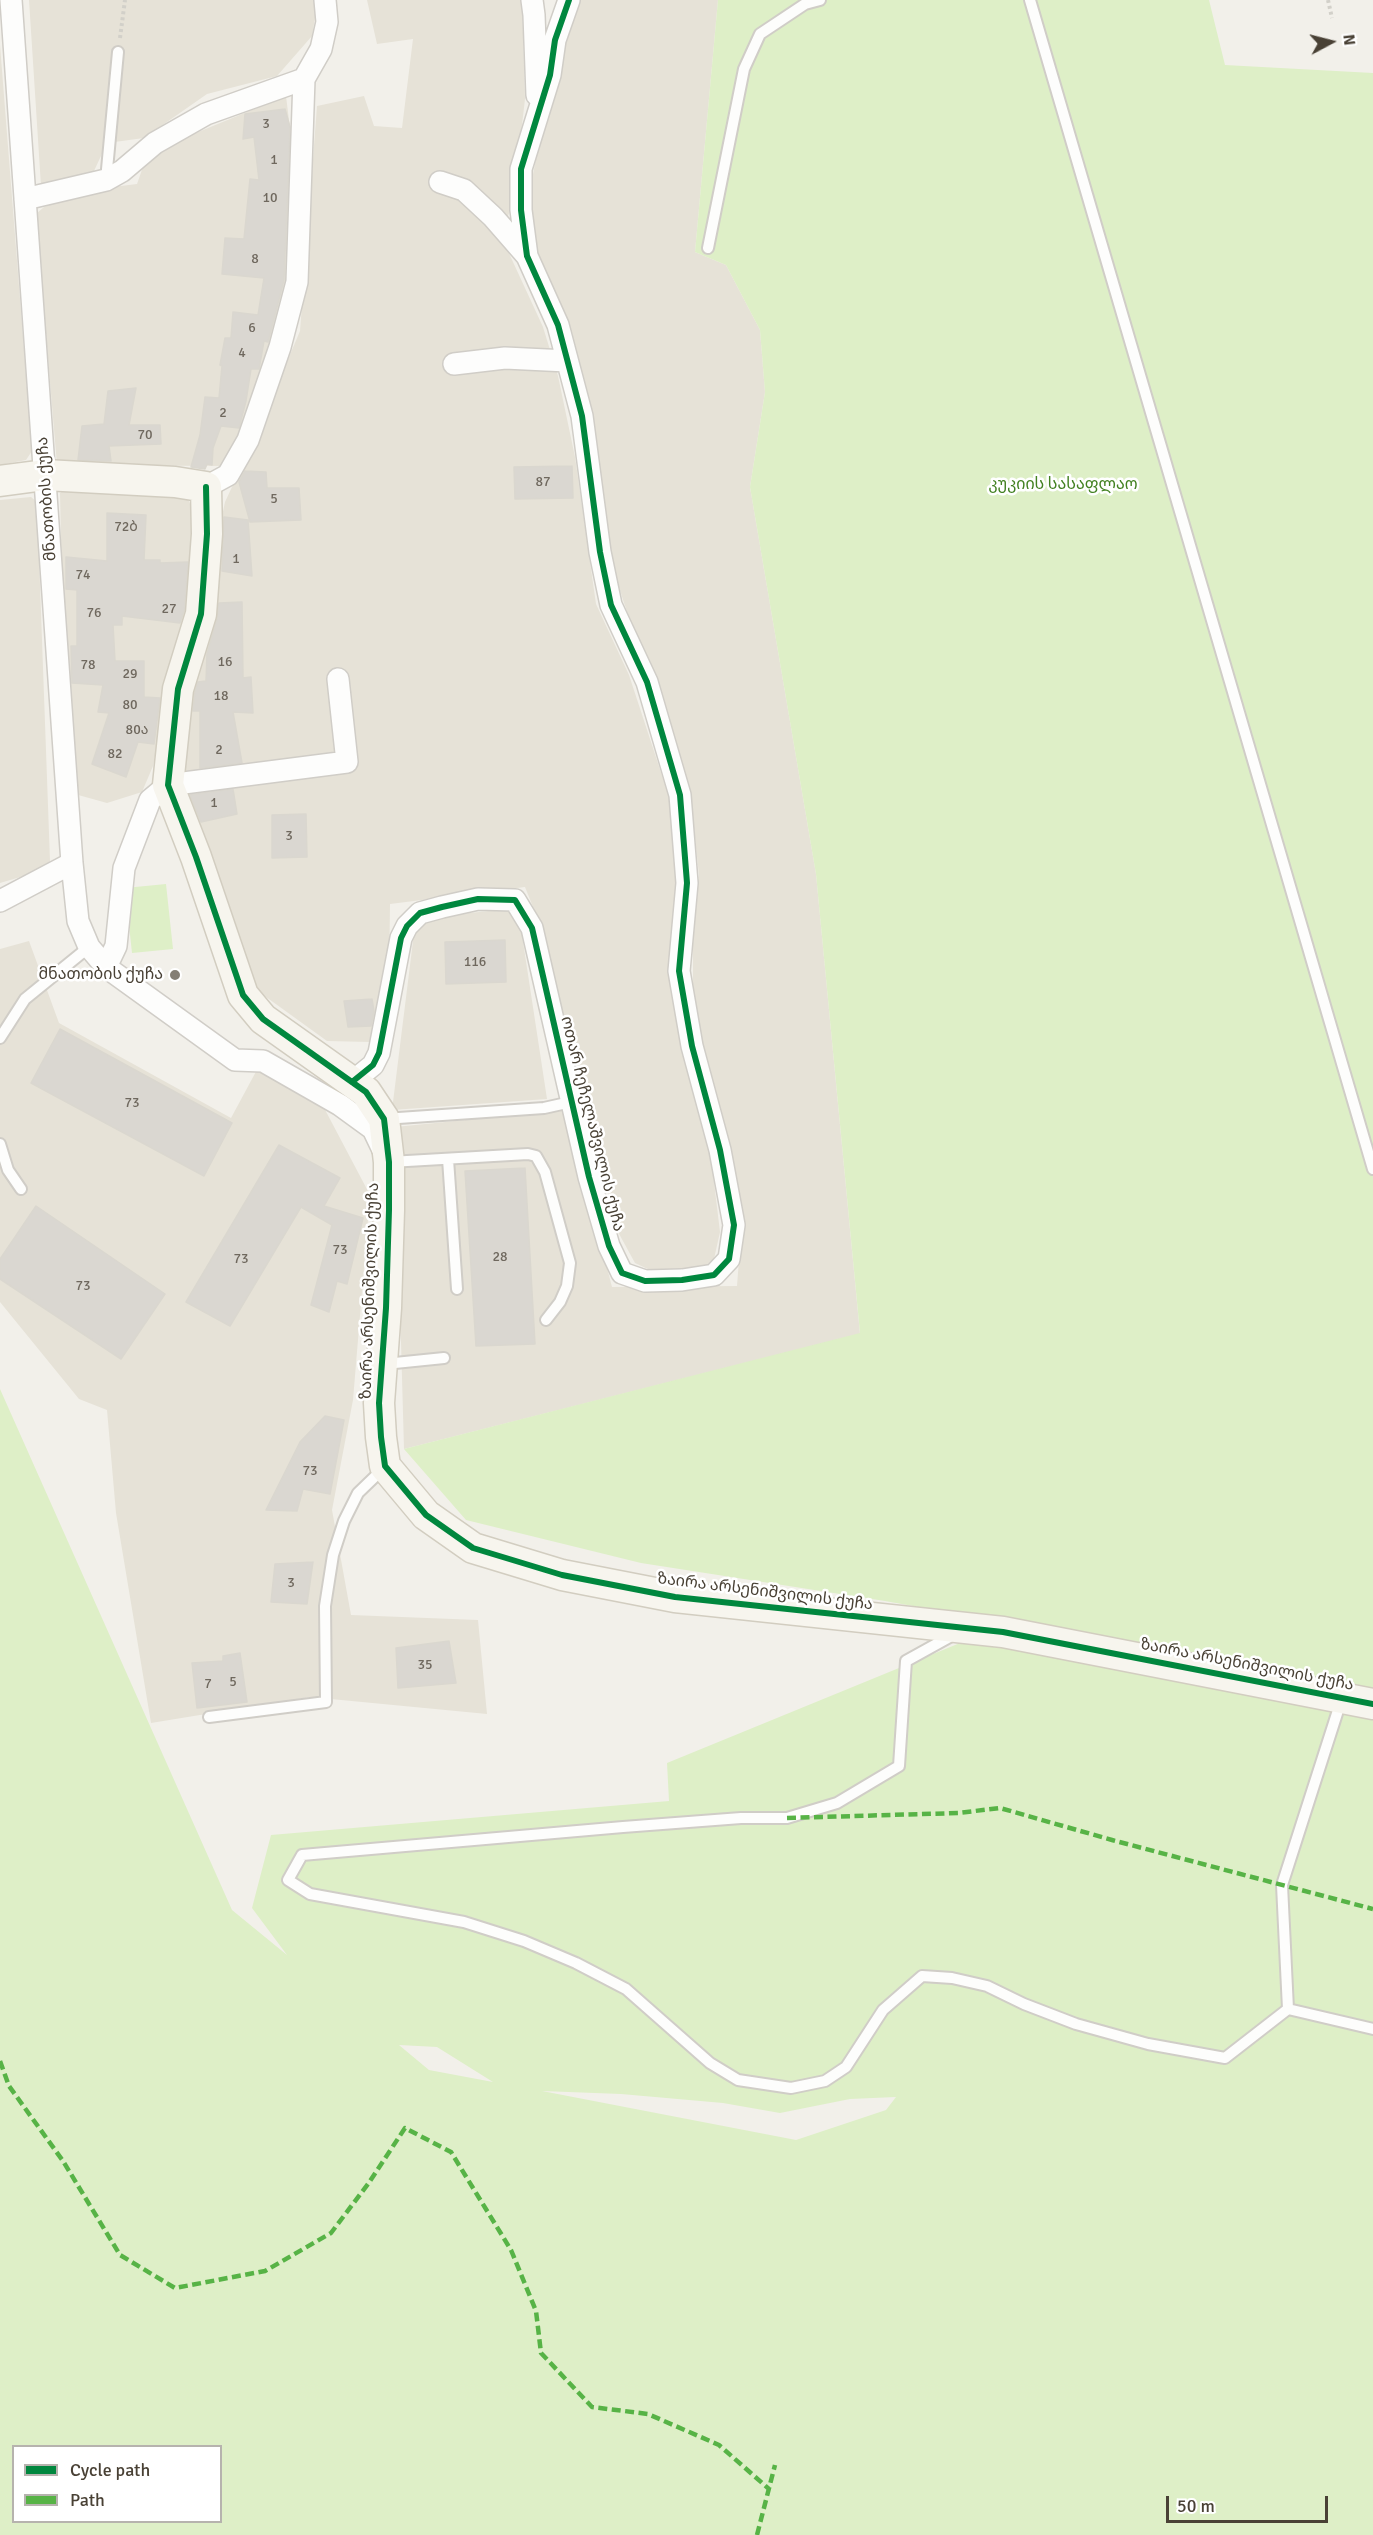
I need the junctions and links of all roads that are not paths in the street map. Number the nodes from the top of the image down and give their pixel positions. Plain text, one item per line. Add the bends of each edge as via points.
1 (11, 0) edge
2 (325, 0) edge
3 (532, 0) edge
4 (569, 0) edge
5 (820, 0) edge
6 (1030, 0) edge
7 (118, 52) road end
8 (304, 78) junction
9 (538, 110) junction
10 (106, 180) junction
11 (440, 182) dead end
12 (25, 199) junction
13 (708, 248) dead end
14 (527, 256) junction
15 (567, 361) junction
16 (454, 364) dead end
17 (45, 475) junction
18 (0, 482) edge
19 (206, 487) junction
20 (338, 679) dead end
21 (168, 785) junction
22 (72, 863) junction
23 (0, 901) edge
24 (89, 947) junction
25 (106, 967) junction
26 (0, 1038) edge
27 (346, 1094) junction
28 (571, 1102) junction
29 (384, 1119) junction
30 (0, 1144) edge
31 (448, 1158) junction
32 (389, 1162) junction
33 (1373, 1169) edge
34 (21, 1189) dead end
35 (457, 1289) dead end
36 (546, 1320) dead end
37 (444, 1358) dead end
38 (382, 1364) junction
39 (385, 1467) junction
40 (964, 1628) junction
41 (1342, 1698) junction
42 (1373, 1704) edge
43 (209, 1717) dead end
44 (1288, 2009) junction
45 (1373, 2029) edge

1 - 12 street, მნათობის ქუჩა
2 - 8 street via 327,22 321,49
3 - 9 street, ოთარ ჩეჩელაშვილის ქუჩა
4 - 9 street, ოთარ ჩეჩელაშვილის ქუჩა
5 - 13 lane via 805,4 760,34 744,69
6 - 33 lane
7 - 10 lane
8 - 10 street via 207,114 155,143
8 - 19 street via 297,282 280,347 248,440 228,475
9 - 14 street, ოთარ ჩეჩელაშვილის ქუჩა via 521,169
10 - 12 street
11 - 14 street via 464,190
12 - 17 street, მნათობის ქუჩა
14 - 15 street, ოთარ ჩეჩელაშვილის ქუჩა via 558,325
15 - 16 street via 505,358
15 - 28 street, ოთარ ჩეჩელაშვილის ქუჩა via 582,417 611,605 647,682 680,795 687,883 679,971 692,1046 720,1150 734,1225 729,1259 714,1275 645,1281 622,1274 609,1246
17 - 18 street
17 - 19 street
17 - 22 street, მნათობის ქუჩა
19 - 21 street, ზაირა არსენიშვილის ქუჩა via 201,614 178,689
20 - 21 street via 347,762
21 - 25 street via 150,800 124,868 116,946
21 - 27 street, ზაირა არსენიშვილის ქუჩა via 243,995 263,1019
22 - 23 street
22 - 24 street, მნათობის ქუჩა via 78,921
24 - 25 street, მნათობის ქუჩა
24 - 26 lane via 25,999
25 - 27 street, მნათობის ქუჩა via 235,1060 264,1061
27 - 28 street, ოთარ ჩეჩელაშვილის ქუჩა via 379,1053 401,938 407,926 420,913 442,907 478,899 515,900 532,928
27 - 29 street, ზაირა არსენიშვილის ქუჩა via 366,1092
27 - 32 street, მნათობის ქუჩა via 373,1129
28 - 29 lane via 544,1108
29 - 32 street, ზაირა არსენიშვილის ქუჩა
30 - 34 lane via 8,1170
31 - 32 lane
31 - 35 lane
31 - 36 lane via 528,1154 542,1163 570,1263 563,1294
32 - 38 street, ზაირა არსენიშვილის ქუჩა
37 - 38 lane
38 - 39 street, ზაირა არსენიშვილის ქუჩა via 379,1403
39 - 40 street, ზაირა არსენიშვილის ქუჩა via 426,1515 473,1548 562,1575 675,1597
39 - 43 lane via 358,1493 333,1555 325,1606 326,1702
40 - 41 street, ზაირა არსენიშვილის ქუჩა via 1003,1632
40 - 44 lane via 906,1660 899,1766 837,1803 787,1818 623,1827 302,1855 288,1880 310,1894 464,1922 524,1941 626,1989 710,2063 738,2080 791,2088 825,2081 846,2067 883,2010 922,1976 987,1986 1076,2024 1148,2044 1225,2058
41 - 42 street, ზაირა არსენიშვილის ქუჩა
41 - 44 lane via 1282,1885
44 - 45 lane

